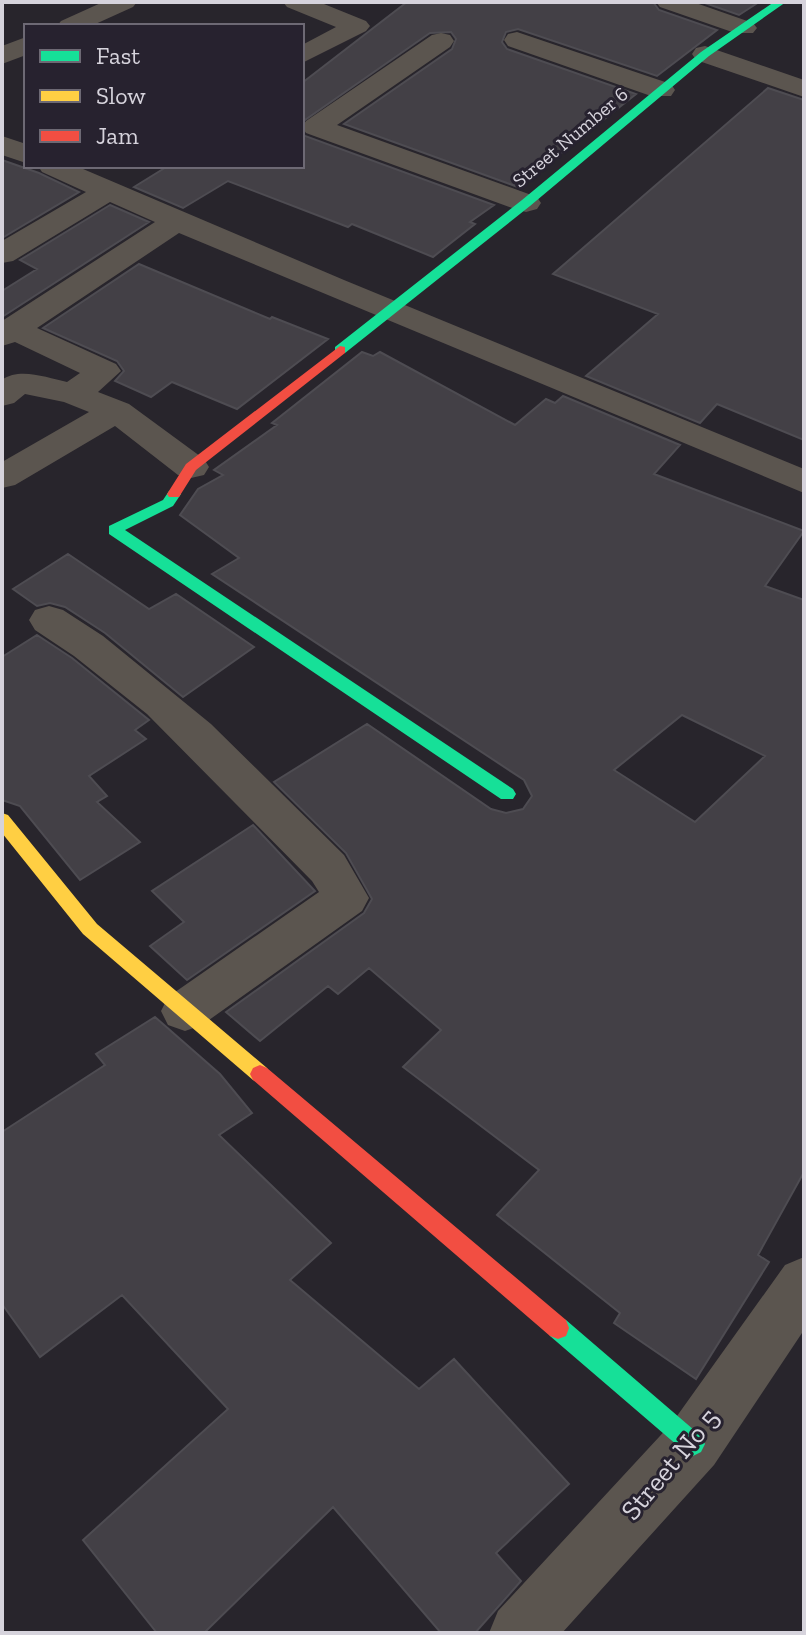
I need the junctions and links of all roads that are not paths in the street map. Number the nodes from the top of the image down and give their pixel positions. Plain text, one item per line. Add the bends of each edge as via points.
1 (124, 2) edge
2 (296, 2) edge
3 (669, 2) edge
4 (781, 2) edge
5 (74, 24) edge
6 (744, 28) junction
7 (517, 40) dead end
8 (441, 41) dead end
9 (24, 46) edge
10 (304, 54) edge
11 (705, 54) junction
12 (2, 56) edge
13 (804, 89) edge
14 (661, 90) junction
15 (49, 168) edge
16 (108, 191) junction
17 (526, 203) junction
18 (175, 222) junction
19 (2, 254) edge
20 (390, 310) junction
21 (8, 332) edge
22 (73, 394) junction
23 (2, 396) edge
24 (117, 411) junction
25 (191, 467) junction
26 (2, 477) edge
27 (804, 482) edge
28 (49, 620) dead end
29 (507, 794) dead end
30 (2, 820) edge
31 (185, 1011) junction
32 (804, 1283) edge
33 (693, 1444) junction
34 (520, 1633) edge

1 - 5 street
2 - 10 street via 357,26
3 - 6 street
4 - 6 street, Street Number 6
6 - 11 street, Street Number 6
7 - 14 street
8 - 17 street via 316,127
9 - 12 street
11 - 13 street
11 - 14 street, Street Number 6
14 - 17 street, Street Number 6
15 - 16 street
16 - 18 street
16 - 19 street via 28,224
17 - 20 street, Street Number 6
18 - 20 street
18 - 21 street
20 - 25 street, Street Number 6
20 - 27 street
21 - 22 street via 104,371
22 - 23 street via 19,383
22 - 24 street
24 - 25 street
24 - 26 street
25 - 29 street, Street Number 6 via 168,503 114,530
28 - 31 street via 95,648 162,701 328,868 346,898
30 - 31 street via 90,929
31 - 33 street
32 - 33 street, Street No 5
33 - 34 street, Street No 5

